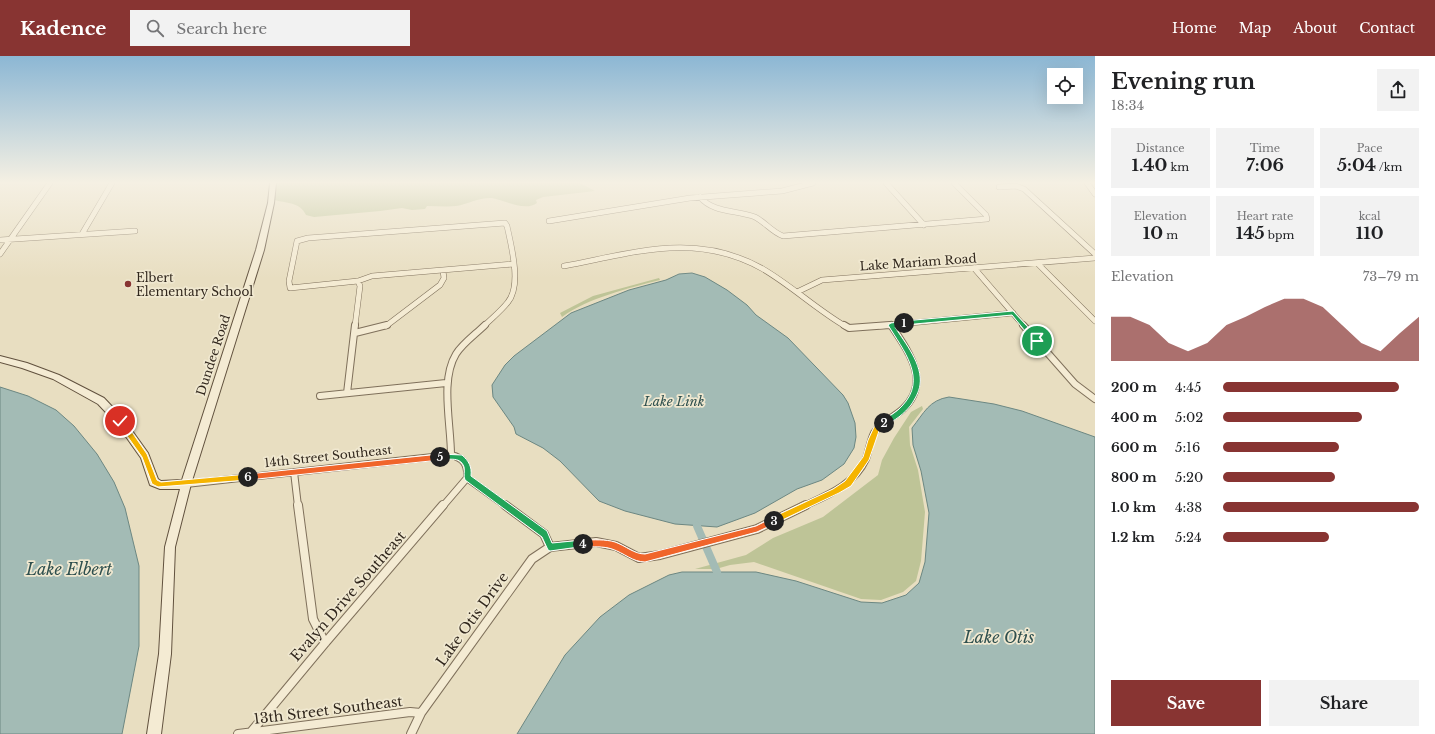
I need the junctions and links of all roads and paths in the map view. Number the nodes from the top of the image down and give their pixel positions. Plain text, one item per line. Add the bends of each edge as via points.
1 (28, 215) edge
2 (93, 215) edge
3 (268, 215) edge
4 (589, 215) edge
5 (749, 215) edge
6 (915, 215) edge
7 (986, 215) edge
8 (1052, 215) edge
9 (549, 221) dead end
10 (924, 225) junction
11 (135, 232) dead end
12 (82, 234) junction
13 (11, 239) junction
14 (0, 240) edge
15 (0, 254) edge
16 (1095, 254) edge
17 (1095, 258) edge
18 (1038, 263) junction
19 (513, 264) junction
20 (564, 266) dead end
21 (974, 268) junction
22 (443, 271) junction
23 (358, 281) junction
24 (797, 292) junction
25 (1013, 313) junction
26 (1095, 321) edge
27 (891, 325) junction
28 (355, 333) junction
29 (0, 359) edge
30 (446, 384) junction
31 (347, 393) junction
32 (320, 396) dead end
33 (1095, 398) edge
34 (451, 456) junction
35 (294, 472) junction
36 (467, 478) junction
37 (186, 484) junction
38 (550, 547) junction
39 (325, 643) junction
40 (421, 713) junction
41 (251, 732) junction
42 (154, 734) edge
43 (238, 734) edge
44 (411, 734) edge

1 - 13 street
2 - 12 street
3 - 37 main road, Dundee Road via 260,250
4 - 9 street
5 - 10 street via 783,236
6 - 10 street
7 - 10 street via 987,219
8 - 16 street
11 - 12 street
12 - 13 street
13 - 14 street
13 - 15 street
17 - 18 street, Lake Mariam Road
18 - 21 street, Lake Mariam Road
18 - 26 street
19 - 22 street
19 - 23 street via 505,223 308,238 298,241 290,288
19 - 30 street via 515,286 509,301 457,352 451,362
20 - 24 street via 667,247 701,247 748,260 764,268
21 - 24 street, Lake Mariam Road via 822,280
21 - 25 street
22 - 23 street via 372,276
22 - 28 street via 444,278 440,285 392,322 378,329
23 - 28 street via 360,286
24 - 27 street via 849,328
25 - 27 street
25 - 33 street via 1075,384
27 - 38 street via 910,356 917,385 904,409 876,429 866,458 856,474 836,491 757,529 645,558 639,558 606,543
28 - 31 street
29 - 37 main road, 14th Street Southeast via 56,377 101,401 120,421 145,456 154,482 160,485
30 - 31 street
30 - 34 street
31 - 32 street
34 - 35 street, 14th Street Southeast
34 - 36 street via 465,461 468,469
35 - 37 street, 14th Street Southeast
35 - 39 street via 314,620
36 - 38 street via 544,534
36 - 39 street, Evalyn Drive Southeast
37 - 42 main road, Dundee Road via 173,534 168,567 165,654
38 - 40 street, Lake Otis Drive via 532,559
39 - 41 street, Evalyn Drive Southeast
40 - 41 street, 13th Street Southeast via 410,712
40 - 44 street, Lake Otis Drive
41 - 43 street, 13th Street Southeast

